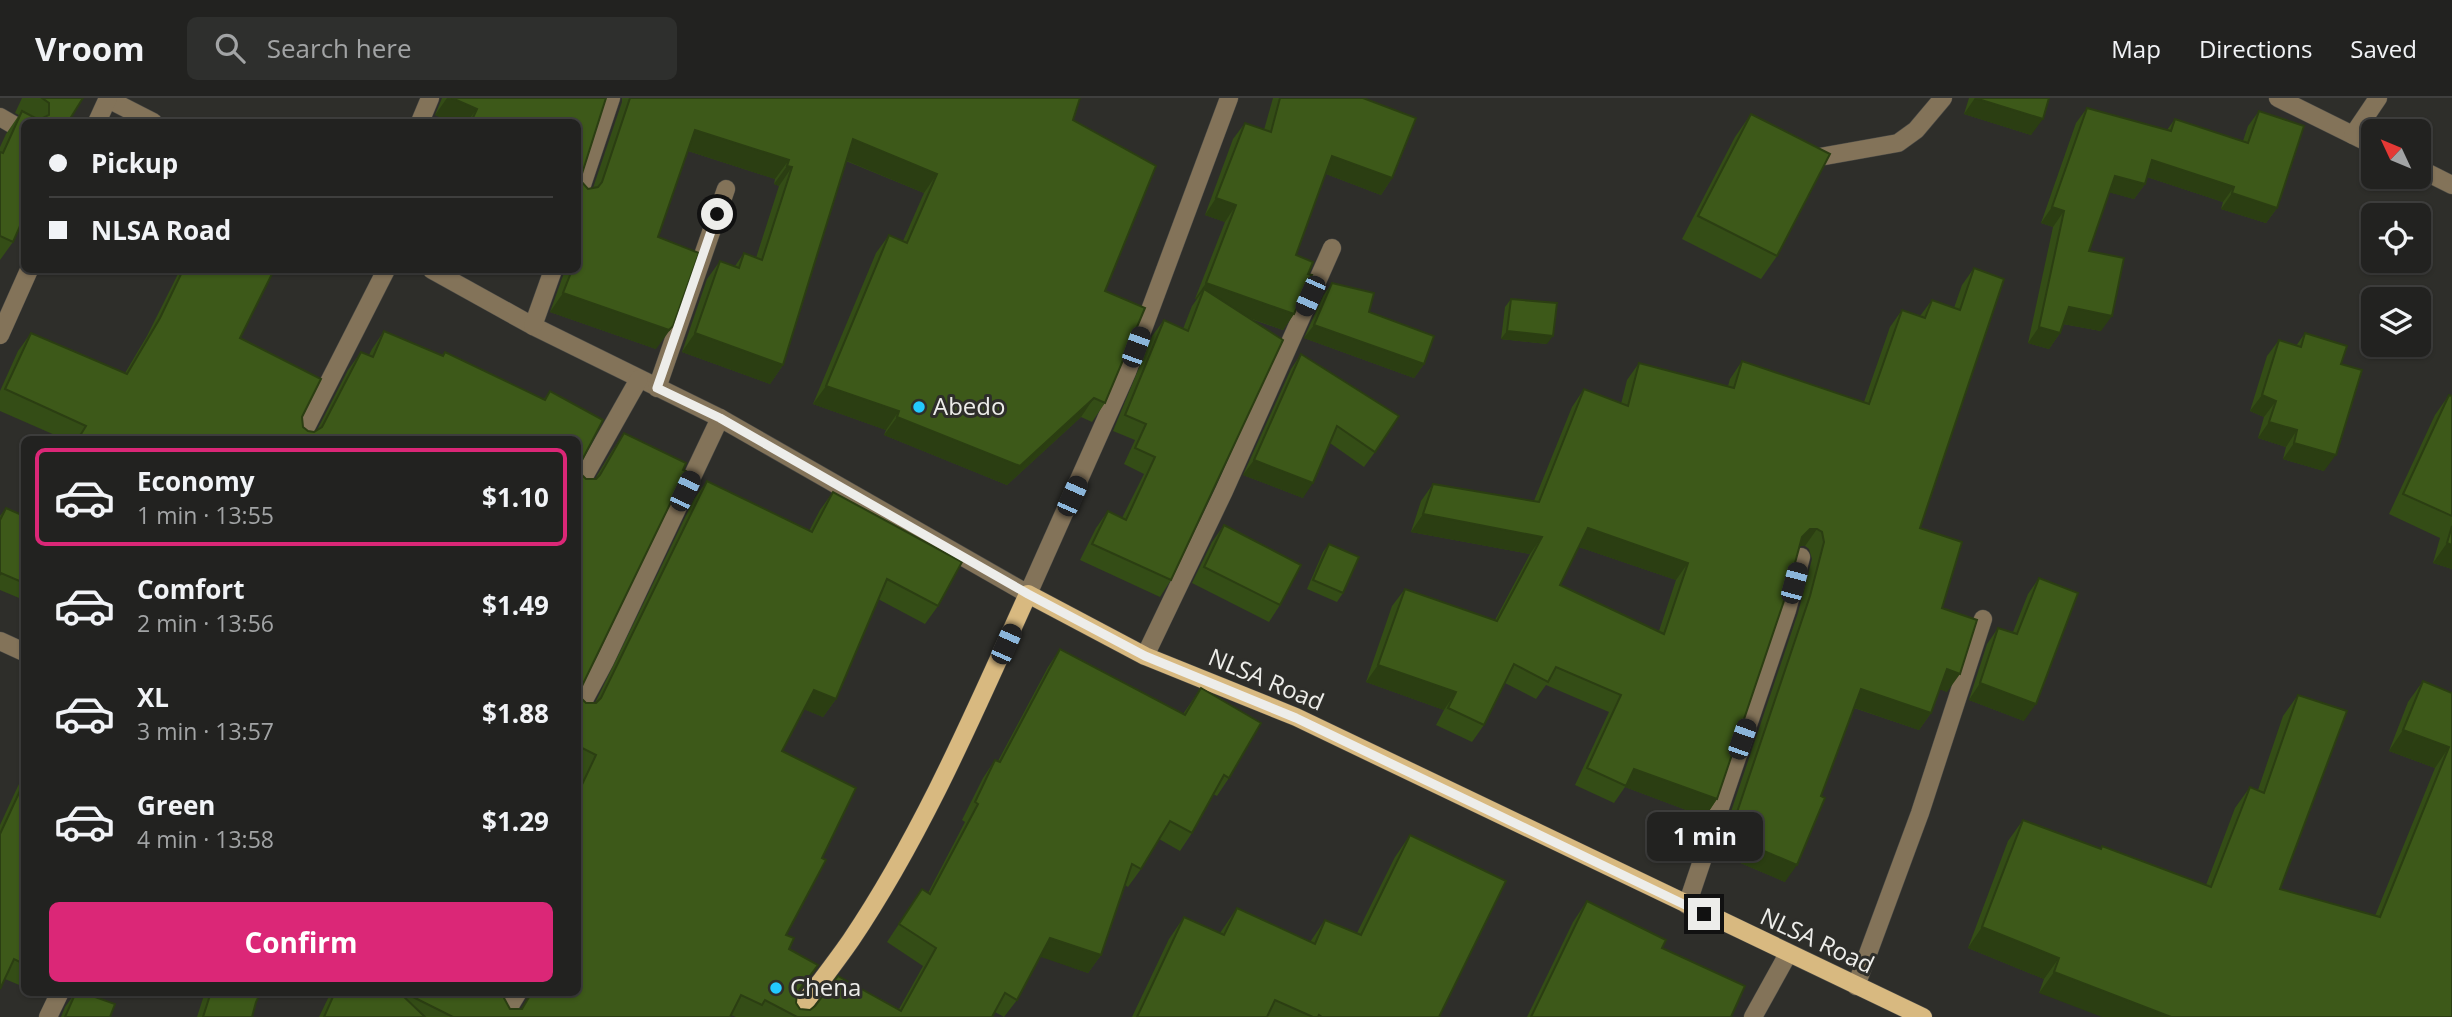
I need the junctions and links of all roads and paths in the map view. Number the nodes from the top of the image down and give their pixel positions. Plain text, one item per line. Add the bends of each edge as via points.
1 (430, 98) edge
2 (611, 98) edge
3 (1228, 98) edge
4 (1942, 98) edge
5 (2278, 98) edge
6 (2378, 98) edge
7 (108, 99) edge
8 (0, 117) edge
9 (98, 119) edge
10 (147, 119) edge
11 (421, 119) edge
12 (21, 129) edge
13 (2353, 135) junction
14 (2361, 139) edge
15 (1814, 158) edge
16 (2431, 174) edge
17 (2452, 185) edge
18 (581, 188) edge
19 (726, 189) dead end
20 (1332, 248) dead end
21 (28, 273) edge
22 (384, 273) edge
23 (437, 273) edge
24 (551, 273) edge
25 (533, 326) junction
26 (0, 335) edge
27 (639, 379) junction
28 (657, 388) junction
29 (720, 418) junction
30 (302, 436) edge
31 (581, 482) edge
32 (1801, 558) edge
33 (1028, 594) junction
34 (1983, 619) dead end
35 (0, 641) edge
36 (21, 651) edge
37 (1145, 656) junction
38 (581, 705) edge
39 (1687, 905) junction
40 (1788, 954) junction
41 (1856, 986) junction
42 (58, 996) edge
43 (516, 996) edge
44 (48, 1017) edge
45 (503, 1017) edge
46 (794, 1017) edge
47 (1753, 1017) edge
48 (1923, 1017) edge

1 - 11 street
2 - 18 street
3 - 33 street via 1127,372
4 - 15 street via 1916,130 1898,143
5 - 13 street
6 - 13 street
7 - 9 street
7 - 10 street
8 - 12 street
13 - 14 street
16 - 17 street
19 - 28 street
20 - 37 street
21 - 26 street
22 - 30 street
23 - 25 street
24 - 25 street
25 - 27 street
27 - 28 street
27 - 31 street
28 - 29 street
29 - 33 street
29 - 38 street
32 - 39 street
33 - 37 main road, NLSA Road
33 - 46 main road via 907,845 852,938
34 - 41 street via 1920,813
35 - 36 street
37 - 39 main road, NLSA Road via 1308,723
39 - 40 main road, NLSA Road
40 - 41 main road, NLSA Road
40 - 47 street
41 - 48 main road, NLSA Road
42 - 44 street
43 - 45 street

